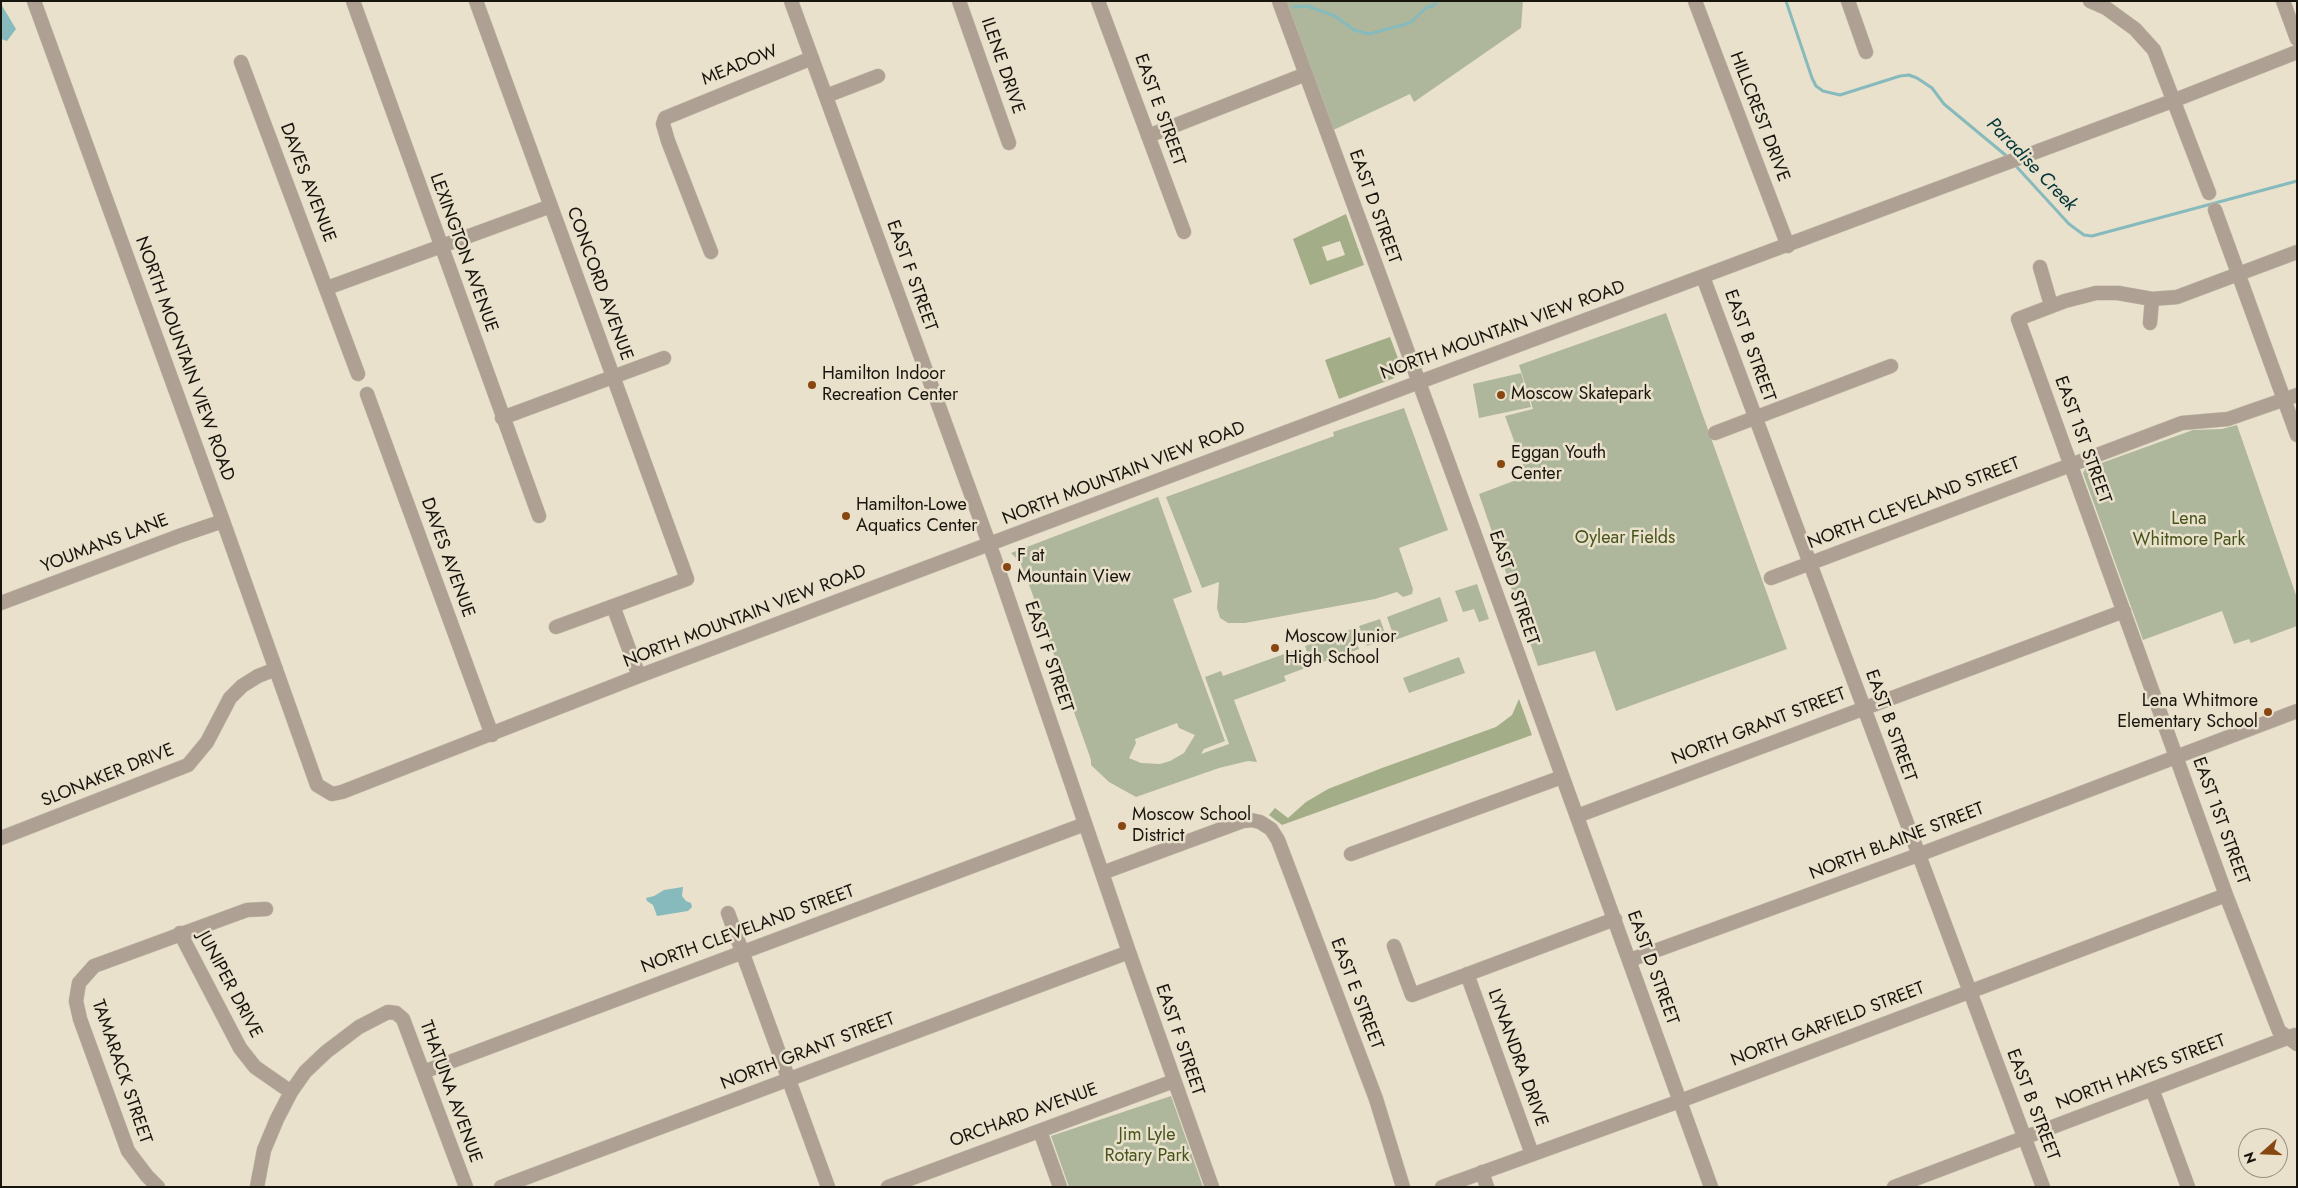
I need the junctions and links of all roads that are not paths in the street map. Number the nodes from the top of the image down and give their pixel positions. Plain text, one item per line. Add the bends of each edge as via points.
1 (34, 1) edge
2 (353, 1) edge
3 (476, 1) edge
4 (791, 1) edge
5 (959, 1) edge
6 (1098, 1) edge
7 (1279, 1) edge
8 (1695, 1) edge
9 (1848, 1) edge
10 (2090, 1) edge
11 (2283, 1) edge
12 (2297, 39) edge
13 (1866, 52) dead end
14 (2297, 52) edge
15 (812, 58) junction
16 (241, 62) dead end
17 (1306, 74) junction
18 (878, 76) dead end
19 (826, 96) junction
20 (2175, 100) junction
21 (1148, 136) junction
22 (1009, 143) dead end
23 (2209, 193) dead end
24 (551, 206) junction
25 (2216, 210) dead end
26 (1184, 232) dead end
27 (1788, 246) junction
28 (442, 247) junction
29 (711, 252) dead end
30 (2297, 252) edge
31 (2040, 267) dead end
32 (2239, 274) junction
33 (1703, 277) junction
34 (327, 288) junction
35 (2152, 299) junction
36 (2051, 305) junction
37 (2150, 324) dead end
38 (664, 358) dead end
39 (1891, 366) dead end
40 (358, 374) dead end
41 (612, 377) junction
42 (1418, 382) junction
43 (367, 394) dead end
44 (2290, 398) edge
45 (1755, 417) junction
46 (502, 418) junction
47 (1715, 433) dead end
48 (2297, 435) edge
49 (2071, 465) junction
50 (539, 516) dead end
51 (224, 522) junction
52 (990, 544) junction
53 (1810, 563) junction
54 (1771, 578) dead end
55 (1, 603) edge
56 (613, 606) junction
57 (2124, 611) junction
58 (556, 627) dead end
59 (276, 669) junction
60 (639, 676) junction
61 (1863, 708) junction
62 (2297, 711) edge
63 (492, 735) junction
64 (2176, 756) junction
65 (1562, 777) junction
66 (1576, 816) junction
67 (1086, 824) junction
68 (1, 838) edge
69 (1351, 854) dead end
70 (1918, 855) junction
71 (1102, 873) junction
72 (2226, 895) junction
73 (266, 909) dead end
74 (728, 913) dead end
75 (1615, 919) junction
76 (180, 933) junction
77 (1394, 946) dead end
78 (1129, 952) junction
79 (742, 953) junction
80 (1630, 960) junction
81 (1466, 974) junction
82 (1969, 992) junction
83 (2294, 1039) edge
84 (423, 1072) junction
85 (788, 1079) junction
86 (1174, 1081) junction
87 (2152, 1089) junction
88 (291, 1092) junction
89 (1680, 1101) junction
90 (1040, 1131) junction
91 (2024, 1137) junction
92 (1532, 1154) junction
93 (1482, 1172) junction
94 (158, 1187) edge
95 (257, 1187) edge
96 (466, 1187) edge
97 (501, 1187) edge
98 (828, 1187) edge
99 (888, 1187) edge
100 (1060, 1187) edge
101 (1212, 1187) edge
102 (1403, 1187) edge
103 (1442, 1187) edge
104 (1487, 1187) edge
105 (1711, 1187) edge
106 (1894, 1187) edge
107 (2043, 1187) edge
108 (2188, 1187) edge

1 - 51 street, NORTH MOUNTAIN VIEW ROAD
2 - 28 street, LEXINGTON AVENUE
3 - 24 street, CONCORD AVENUE
4 - 15 street, EAST F STREET
5 - 22 street, ILENE DRIVE
6 - 21 street, EAST E STREET
7 - 17 street, EAST D STREET
8 - 27 street, HILLCREST DRIVE
9 - 13 street
10 - 20 street via 2128,23 2148,43
11 - 12 street
14 - 20 street, NORTH MOUNTAIN VIEW ROAD
15 - 19 street, EAST F STREET
15 - 29 street, MEADOW via 665,118 663,124
16 - 34 street, DAVES AVENUE
17 - 21 street
17 - 42 street, EAST D STREET
18 - 19 street
19 - 52 street, EAST F STREET
20 - 23 street
20 - 27 street, NORTH MOUNTAIN VIEW ROAD
21 - 26 street, EAST E STREET
24 - 28 street
24 - 41 street, CONCORD AVENUE
25 - 32 street
27 - 33 street, NORTH MOUNTAIN VIEW ROAD
28 - 34 street
28 - 46 street, LEXINGTON AVENUE
30 - 32 street
31 - 36 street
32 - 35 street via 2177,297
32 - 44 street
33 - 42 street, NORTH MOUNTAIN VIEW ROAD
33 - 45 street, EAST B STREET
34 - 40 street, DAVES AVENUE
35 - 36 street via 2105,292
35 - 37 street
36 - 49 street, EAST 1ST STREET via 2018,319
38 - 41 street
39 - 45 street
41 - 46 street
41 - 56 street, CONCORD AVENUE via 687,579
42 - 52 street, NORTH MOUNTAIN VIEW ROAD
42 - 65 street, EAST D STREET
43 - 63 street, DAVES AVENUE
44 - 48 street
44 - 49 street, NORTH CLEVELAND STREET via 2228,419 2182,423
45 - 47 street
45 - 53 street, EAST B STREET
46 - 50 street, LEXINGTON AVENUE
49 - 53 street, NORTH CLEVELAND STREET
49 - 57 street, EAST 1ST STREET
51 - 55 street, YOUMANS LANE
51 - 59 street, NORTH MOUNTAIN VIEW ROAD
52 - 60 street, NORTH MOUNTAIN VIEW ROAD
52 - 67 street, EAST F STREET
53 - 54 street, NORTH CLEVELAND STREET
53 - 61 street, EAST B STREET
56 - 58 street
56 - 60 street
57 - 61 street, NORTH GRANT STREET
57 - 64 street, EAST 1ST STREET
59 - 63 street, NORTH MOUNTAIN VIEW ROAD via 317,785 326,792 337,793
59 - 68 street, SLONAKER DRIVE via 242,686 230,698 206,742 188,765
60 - 63 street, NORTH MOUNTAIN VIEW ROAD
61 - 66 street, NORTH GRANT STREET
61 - 70 street, EAST B STREET
62 - 64 street, NORTH BLAINE STREET
64 - 70 street, NORTH BLAINE STREET
64 - 72 street, EAST 1ST STREET
65 - 66 street, EAST D STREET
65 - 69 street
66 - 75 street, EAST D STREET
67 - 71 street, EAST F STREET
67 - 79 street, NORTH CLEVELAND STREET
70 - 80 street, NORTH BLAINE STREET
70 - 82 street, EAST B STREET
71 - 78 street, EAST F STREET
71 - 102 street, EAST E STREET via 1243,821 1260,822 1270,829 1278,840 1376,1099
72 - 82 street, NORTH GARFIELD STREET
72 - 83 street, EAST 1ST STREET via 2279,1031
73 - 76 street, TAMARACK STREET via 246,910
74 - 79 street
75 - 80 street, EAST D STREET
75 - 81 street
76 - 88 street, JUNIPER DRIVE via 240,1048 255,1067
76 - 94 street, TAMARACK STREET via 94,966 79,983 76,992 80,1019 128,1151
77 - 81 street via 1412,995
78 - 85 street, NORTH GRANT STREET
78 - 86 street, EAST F STREET
79 - 84 street, NORTH CLEVELAND STREET
79 - 85 street
80 - 89 street, EAST D STREET
81 - 92 street, LYNANDRA DRIVE
82 - 89 street, NORTH GARFIELD STREET
82 - 91 street, EAST B STREET
83 - 87 street, NORTH HAYES STREET
84 - 88 street, THATUNA AVENUE via 403,1019 388,1012 326,1052
84 - 96 street, THATUNA AVENUE
85 - 97 street, NORTH GRANT STREET
85 - 98 street
86 - 90 street, ORCHARD AVENUE
86 - 101 street, EAST F STREET
87 - 91 street, NORTH HAYES STREET
87 - 108 street
88 - 95 street via 264,1150
89 - 92 street, NORTH GARFIELD STREET
89 - 105 street, EAST D STREET
90 - 99 street, ORCHARD AVENUE
90 - 100 street
91 - 106 street, NORTH HAYES STREET
91 - 107 street, EAST B STREET
92 - 93 street, NORTH GARFIELD STREET
93 - 103 street, NORTH GARFIELD STREET
93 - 104 street

